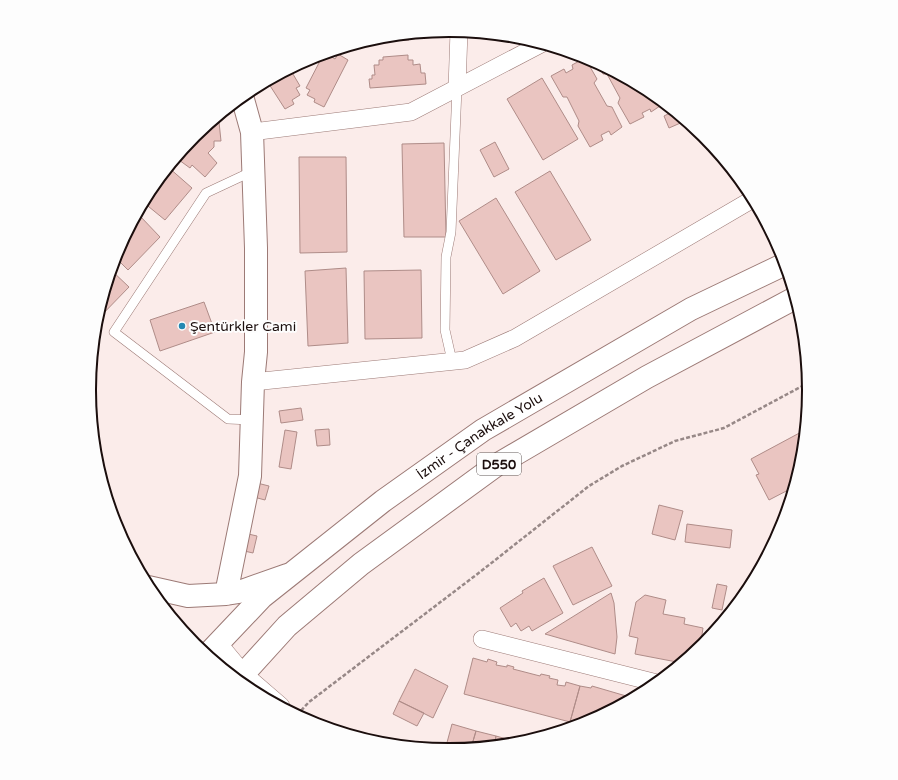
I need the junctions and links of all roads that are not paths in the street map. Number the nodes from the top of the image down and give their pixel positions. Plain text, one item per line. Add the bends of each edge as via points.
1 (458, 37) edge
2 (534, 48) edge
3 (457, 88) junction
4 (244, 103) edge
5 (252, 132) junction
6 (253, 171) junction
7 (748, 202) edge
8 (779, 267) edge
9 (790, 300) edge
10 (452, 361) junction
11 (253, 382) junction
12 (252, 420) junction
13 (295, 572) junction
14 (157, 589) edge
15 (226, 594) junction
16 (482, 639) dead end
17 (213, 649) edge
18 (234, 670) edge
19 (242, 676) edge
20 (649, 681) edge

1 - 3 street
2 - 3 street
3 - 5 street via 410,112
3 - 10 lane via 451,232 445,266 445,330
4 - 5 main road
5 - 6 main road
6 - 11 main road via 256,248 256,352
6 - 12 lane via 206,193 114,332 228,420
7 - 10 street via 515,338 465,360
8 - 13 main road, İzmir - Çanakkale Yolu via 691,309 483,430 383,501
9 - 19 main road, D550 via 647,377 495,466 356,569 287,626
10 - 11 street
11 - 12 main road
12 - 15 main road via 250,476
13 - 15 main road via 239,592
13 - 17 main road, İzmir - Çanakkale Yolu via 262,597
14 - 15 main road via 188,596
16 - 20 street
17 - 18 street

